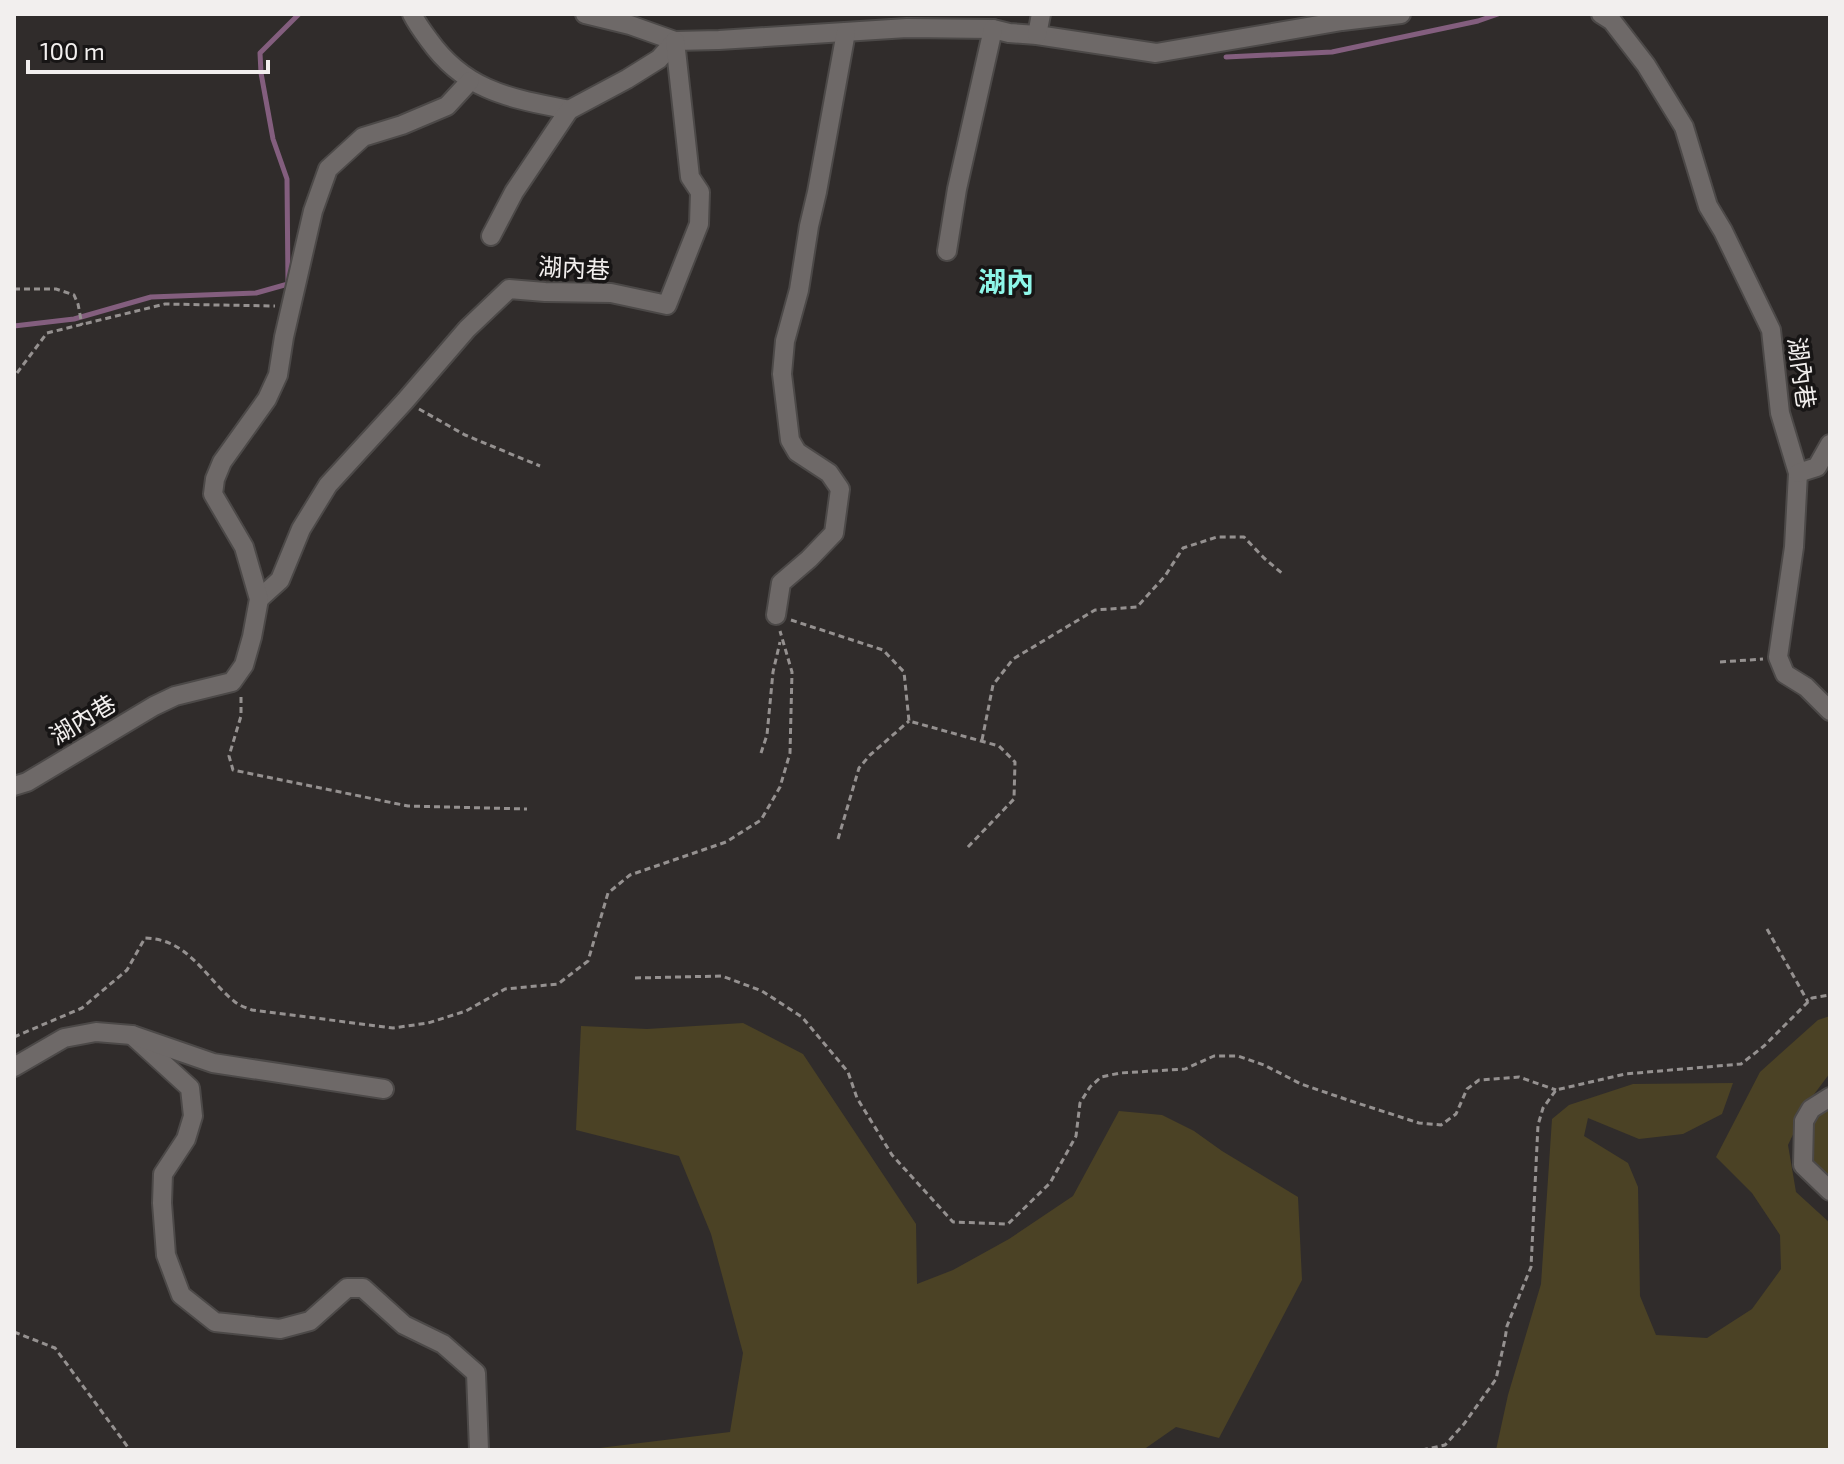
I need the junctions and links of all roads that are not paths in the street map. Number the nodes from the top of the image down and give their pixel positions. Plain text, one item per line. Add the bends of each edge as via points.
1 (412, 14) edge
2 (585, 14) edge
3 (1041, 14) edge
4 (1401, 14) edge
5 (1601, 14) edge
6 (1342, 18) edge
7 (630, 19) edge
8 (993, 29) junction
9 (846, 32) junction
10 (1037, 35) junction
11 (675, 41) junction
12 (470, 81) junction
13 (569, 110) junction
14 (491, 236) dead end
15 (947, 251) dead end
16 (1830, 444) edge
17 (1798, 473) junction
18 (259, 599) junction
19 (776, 615) road end
20 (1830, 711) edge
21 (14, 786) edge
22 (132, 1035) junction
23 (14, 1067) edge
24 (384, 1089) dead end
25 (1830, 1097) edge
26 (1830, 1191) edge
27 (479, 1450) edge

1 - 12 street via 441,57
2 - 7 street
3 - 10 street
4 - 6 street
5 - 17 street, 湖內巷 via 1646,65 1684,127 1708,206 1771,330 1780,413
6 - 10 street via 1156,53
7 - 11 street
8 - 9 street
8 - 10 street
8 - 15 street
9 - 11 street
9 - 19 street via 782,374 790,440 840,489 834,533 781,583
11 - 13 street via 659,59
11 - 18 street, 湖內巷 via 690,177 700,192 699,224 667,305 611,293 509,289 328,485 301,529 280,580
12 - 13 street via 505,97
12 - 18 street, 湖內巷 via 447,106 363,137 328,169 313,211 278,375 215,479 213,494 244,547
13 - 14 street
16 - 17 street via 1817,467
17 - 20 street, 湖內巷 via 1794,547 1778,657 1785,674
18 - 21 street, 湖內巷 via 244,665 232,682 154,706
22 - 23 street via 96,1032 64,1038
22 - 24 street via 213,1063
22 - 27 street via 190,1088 190,1128 163,1174 166,1255 181,1295 215,1322 280,1329 310,1321 347,1288 363,1288 404,1325 443,1344 476,1373
25 - 26 street via 1811,1109 1804,1121 1803,1165

